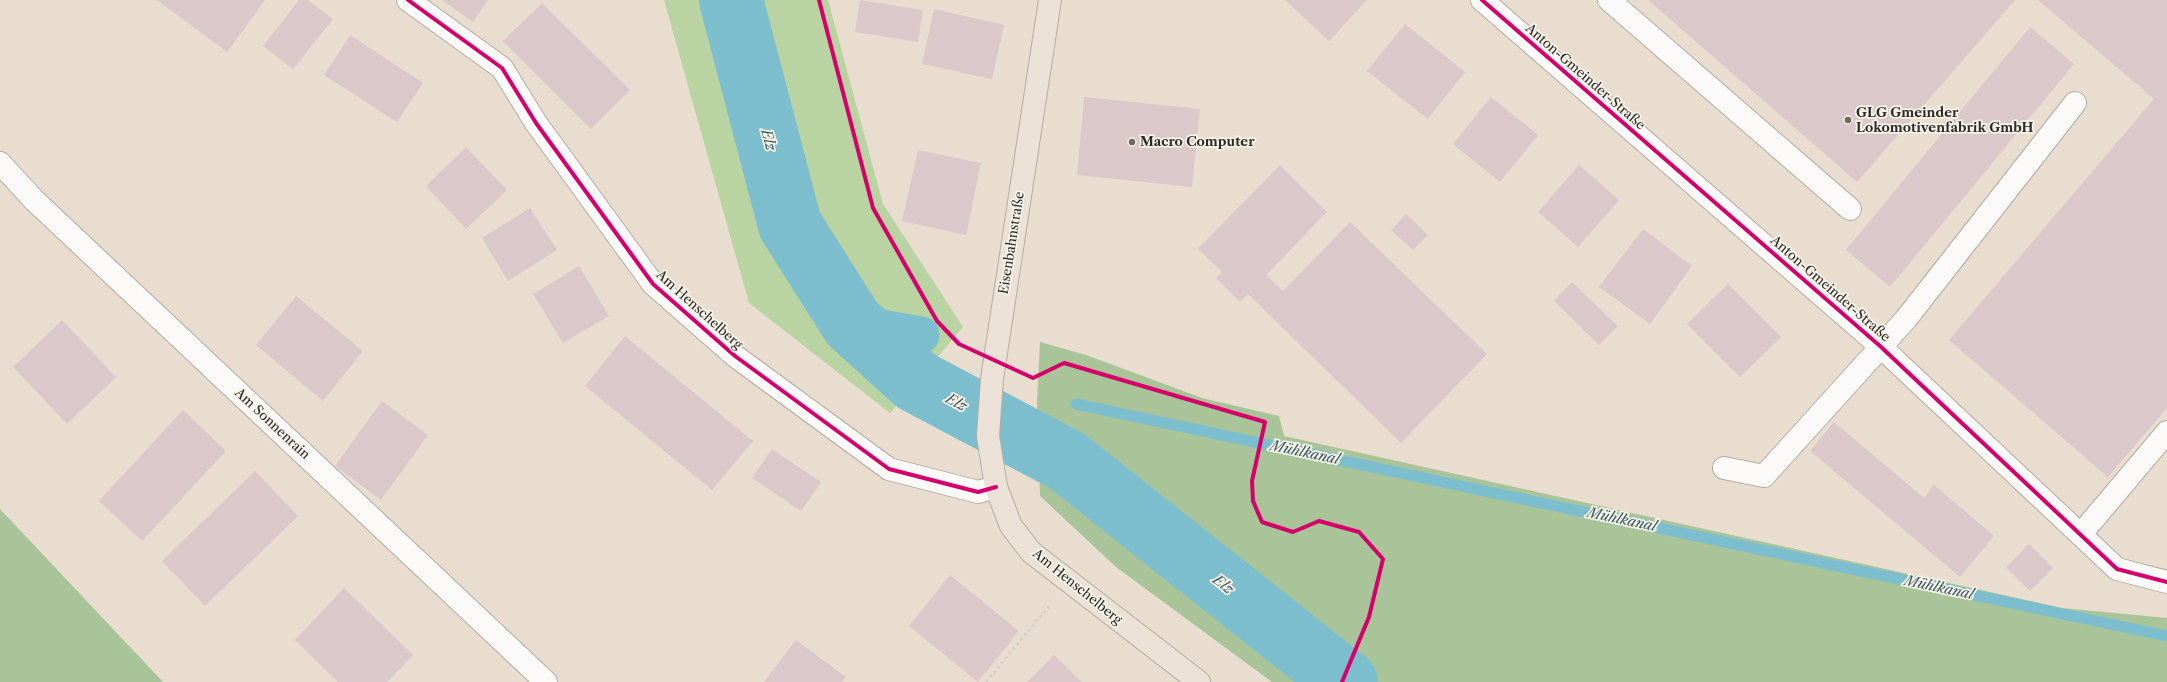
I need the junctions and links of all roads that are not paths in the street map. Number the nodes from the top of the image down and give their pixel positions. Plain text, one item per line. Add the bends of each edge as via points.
1 (408, 0) edge
2 (1050, 0) edge
3 (1482, 0) edge
4 (1608, 0) edge
5 (2075, 104) dead end
6 (0, 163) edge
7 (1850, 208) dead end
8 (1880, 346) junction
9 (2167, 432) edge
10 (1724, 468) dead end
11 (996, 488) junction
12 (2081, 534) junction
13 (2167, 582) edge
14 (546, 682) edge
15 (1199, 682) edge

1 - 11 street, Am Henschelberg via 502,68 536,123 653,284 735,356 889,469 978,492
2 - 11 main road, Eisenbahnstraße via 992,380 989,451
3 - 8 street, Anton-Gmeinder-Straße
4 - 7 street
5 - 8 street via 1906,319
6 - 14 street, Am Sonnenrain via 34,200
8 - 10 street via 1764,476
8 - 12 street, Anton-Gmeinder-Straße
9 - 12 street
11 - 15 main road, Am Henschelberg via 1011,526 1031,552
12 - 13 street, Anton-Gmeinder-Straße via 2117,569

